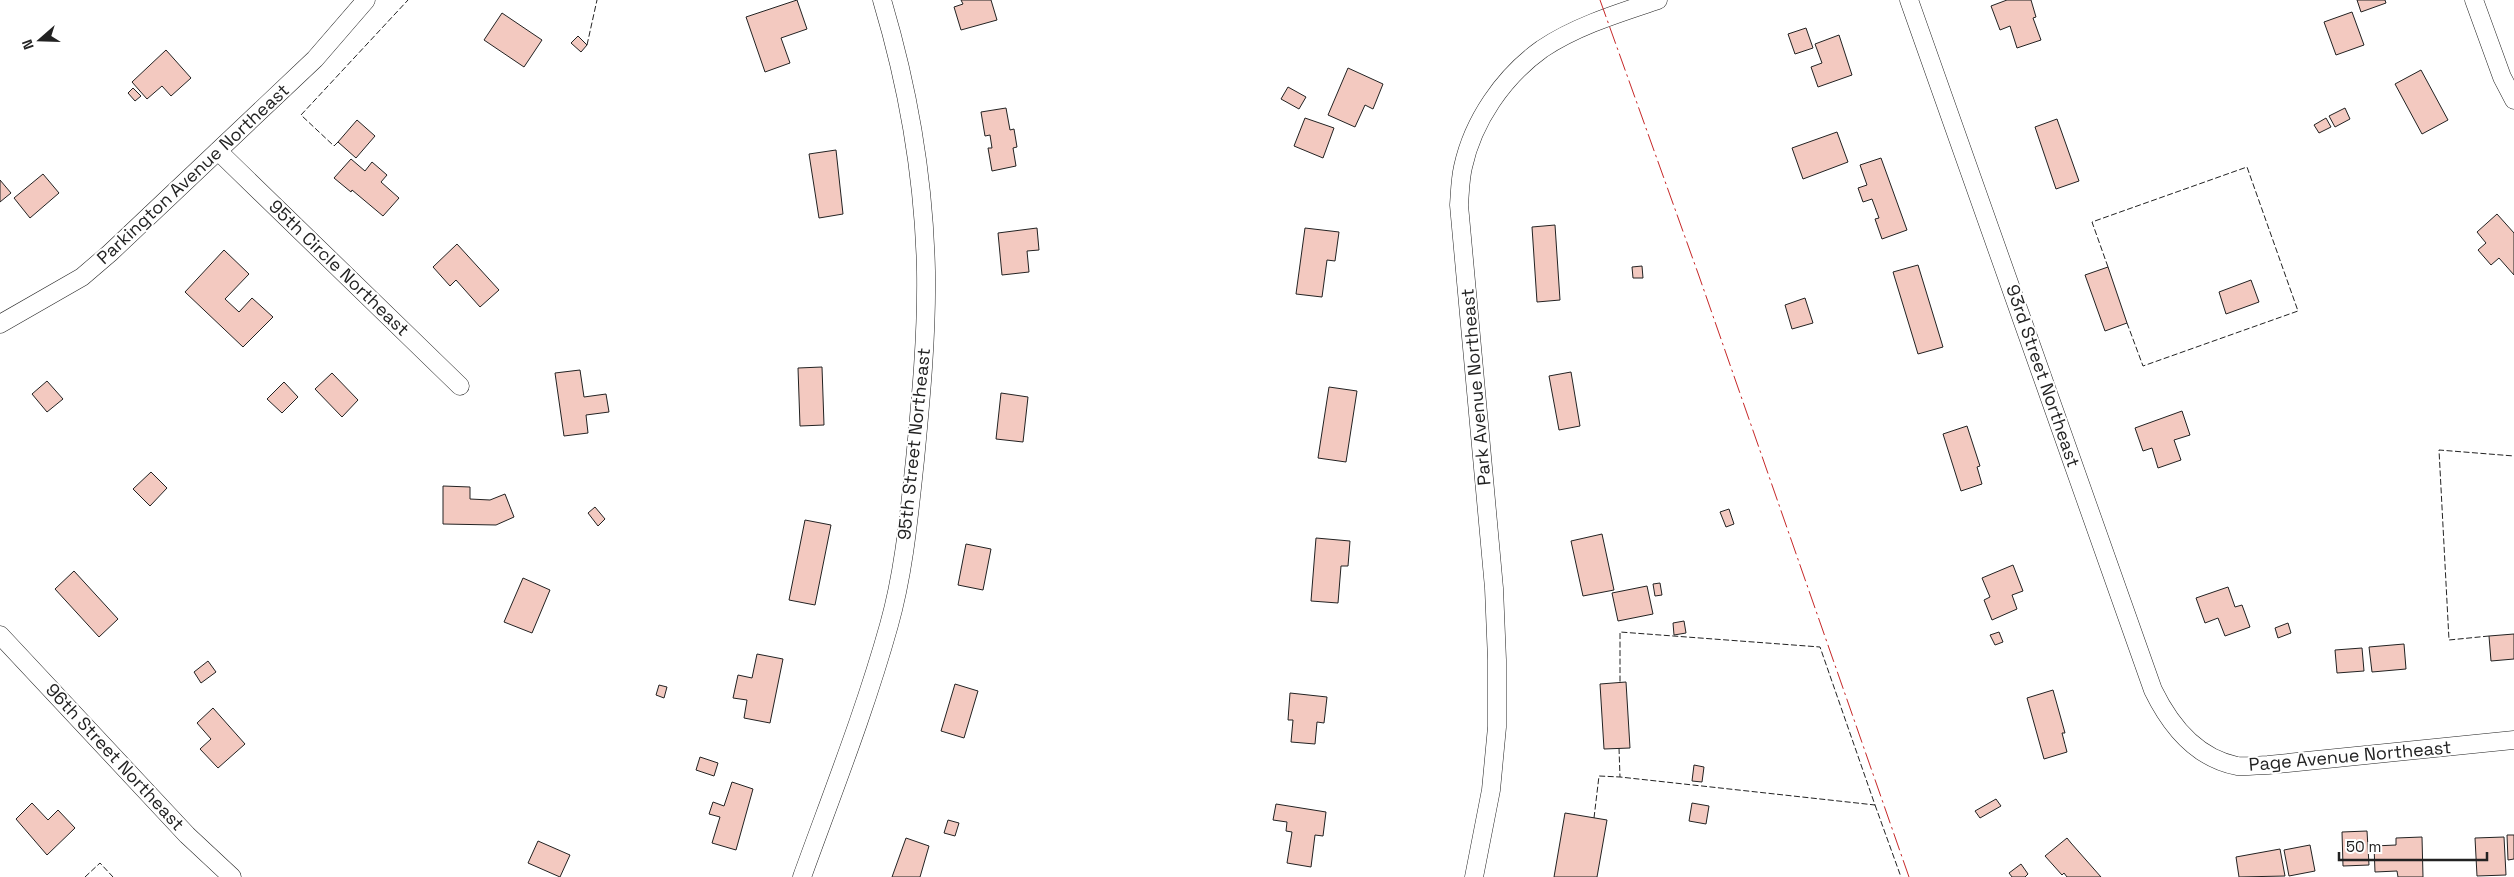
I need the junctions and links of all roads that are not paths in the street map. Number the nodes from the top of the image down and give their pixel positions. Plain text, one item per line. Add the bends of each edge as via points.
1 (366, 0) edge
2 (882, 0) edge
3 (1658, 0) edge
4 (1909, 0) edge
5 (2474, 0) edge
6 (2514, 100) edge
7 (218, 151) junction
8 (0, 324) edge
9 (460, 386) dead end
10 (0, 635) edge
11 (2514, 740) edge
12 (2191, 744) joint
13 (232, 877) edge
14 (802, 877) edge
15 (1474, 877) edge

1 - 7 street, Parkington Avenue Northeast via 315,59
2 - 14 street, 95th Street Northeast via 905,89 914,144 926,270 918,426 911,494 890,623
3 - 15 street, Park Avenue Northeast via 1576,31 1542,49 1513,74 1490,103 1473,133 1463,168 1459,205 1494,588 1497,660 1497,728 1491,790
4 - 12 street, 93rd Street Northeast via 2153,690 2175,728
5 - 6 street
7 - 8 street, Parkington Avenue Northeast via 82,277
7 - 9 street, 95th Circle Northeast
10 - 13 street, 96th Street Northeast via 187,835
11 - 12 street, Page Avenue Northeast via 2239,766 2219,761

